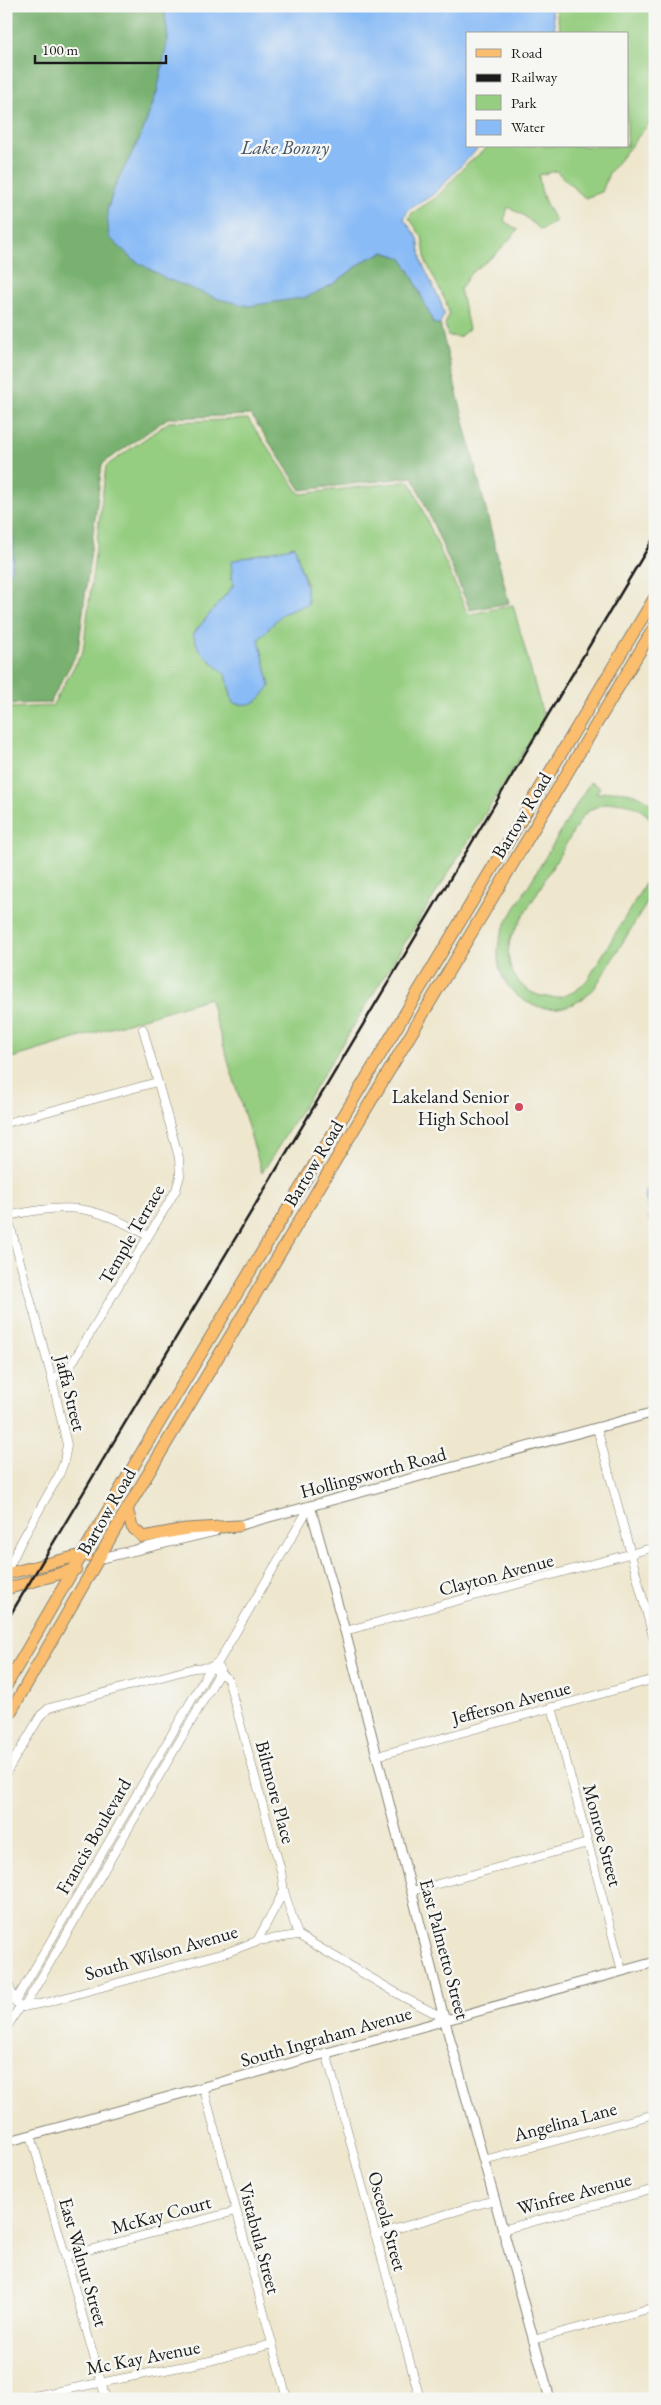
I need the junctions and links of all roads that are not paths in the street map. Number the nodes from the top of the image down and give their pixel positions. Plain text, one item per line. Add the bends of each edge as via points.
1 (655, 597) edge
2 (655, 626) edge
3 (143, 1029) dead end
4 (389, 1039) junction
5 (403, 1047) junction
6 (157, 1082) junction
7 (6, 1123) edge
8 (7, 1213) edge
9 (148, 1236) junction
10 (52, 1379) junction
11 (655, 1412) edge
12 (597, 1428) junction
13 (310, 1506) junction
14 (127, 1509) junction
15 (238, 1526) junction
16 (655, 1547) edge
17 (631, 1554) junction
18 (82, 1555) junction
19 (98, 1559) junction
20 (75, 1570) junction
21 (6, 1574) edge
22 (6, 1589) edge
23 (345, 1631) junction
24 (655, 1644) edge
25 (219, 1661) junction
26 (211, 1667) junction
27 (220, 1672) junction
28 (655, 1679) edge
29 (6, 1686) edge
30 (552, 1707) junction
31 (6, 1720) edge
32 (377, 1756) junction
33 (6, 1773) edge
34 (146, 1778) junction
35 (155, 1784) junction
36 (588, 1843) junction
37 (81, 1889) junction
38 (412, 1891) junction
39 (284, 1892) junction
40 (90, 1894) junction
41 (298, 1934) junction
42 (257, 1941) junction
43 (655, 1962) edge
44 (622, 1970) junction
45 (6, 1977) edge
46 (20, 2005) junction
47 (446, 2018) junction
48 (6, 2029) edge
49 (326, 2052) junction
50 (203, 2086) junction
51 (655, 2114) edge
52 (31, 2135) junction
53 (6, 2142) edge
54 (484, 2160) junction
55 (655, 2189) edge
56 (494, 2200) junction
57 (236, 2211) junction
58 (502, 2230) junction
59 (375, 2235) junction
60 (66, 2256) junction
61 (655, 2308) edge
62 (533, 2340) junction
63 (272, 2344) junction
64 (102, 2382) junction
65 (19, 2399) edge
66 (106, 2399) edge
67 (287, 2399) edge
68 (420, 2399) edge
69 (550, 2399) edge

1 - 4 main road, Bartow Road
2 - 5 main road, Bartow Road
3 - 6 street, Temple Terrace
4 - 5 street
4 - 18 main road, Bartow Road
5 - 14 main road, Bartow Road
6 - 7 street
6 - 9 street, Temple Terrace via 179,1158 180,1176 176,1190
8 - 9 street via 83,1208 122,1220
8 - 10 street, Jaffa Street
9 - 10 street, Temple Terrace via 68,1370
10 - 21 street, Jaffa Street via 67,1445 64,1462
11 - 12 street, Hollingsworth Road
12 - 13 street, Hollingsworth Road
12 - 17 street
13 - 15 street, Hollingsworth Road
13 - 23 street, East Palmetto Street
13 - 25 street, Francis Boulevard
14 - 15 main road via 132,1527 143,1537 186,1529
14 - 19 main road, Bartow Road
15 - 19 street, Hollingsworth Road
16 - 17 street, Clayton Avenue
17 - 23 street, Clayton Avenue
17 - 24 street
18 - 19 main road
18 - 20 main road, Bartow Road
18 - 21 main road
19 - 20 main road
19 - 31 main road, Bartow Road
20 - 22 main road
20 - 29 main road, Bartow Road
23 - 32 street, East Palmetto Street
25 - 26 street, Francis Boulevard
25 - 27 street
26 - 27 street
26 - 33 street via 194,1668 49,1708
26 - 34 street, Francis Boulevard
27 - 35 street, Francis Boulevard
27 - 39 street, Biltmore Place via 228,1679
28 - 30 street, Jefferson Avenue
30 - 32 street, Jefferson Avenue
30 - 36 street, Monroe Street
32 - 38 street, East Palmetto Street
34 - 35 street
34 - 37 street, Francis Boulevard
35 - 40 street, Francis Boulevard
36 - 38 street
36 - 44 street, Monroe Street
37 - 40 street
37 - 46 street, Francis Boulevard
38 - 47 street, East Palmetto Street
39 - 41 street, Biltmore Place
39 - 42 street, South Wilson Avenue
40 - 46 street, Francis Boulevard
41 - 42 street
41 - 47 street via 405,1998
42 - 46 street, South Wilson Avenue via 228,1952
43 - 44 street, South Ingraham Avenue
44 - 47 street, South Ingraham Avenue
45 - 46 street
46 - 48 street, Francis Boulevard
47 - 49 street, South Ingraham Avenue
47 - 54 street, East Palmetto Street
49 - 50 street, South Ingraham Avenue
49 - 59 street, Osceola Street
50 - 52 street, South Ingraham Avenue
50 - 57 street, Vistabula Street
51 - 54 street, Angelina Lane
52 - 53 street, South Ingraham Avenue
52 - 60 street, East Walnut Street
54 - 56 street, East Palmetto Street
55 - 58 street, Winfree Avenue
56 - 58 street, East Palmetto Street
56 - 59 street, Winfree Avenue
57 - 60 street, McKay Court
57 - 63 street, Vistabula Street
58 - 62 street, East Palmetto Street
59 - 68 street, Osceola Street
60 - 64 street, East Walnut Street
61 - 62 street
62 - 69 street, East Palmetto Street
63 - 64 street, Mc Kay Avenue via 210,2361
63 - 67 street, Vistabula Street
64 - 65 street, Mc Kay Avenue
64 - 66 street, East Walnut Street

